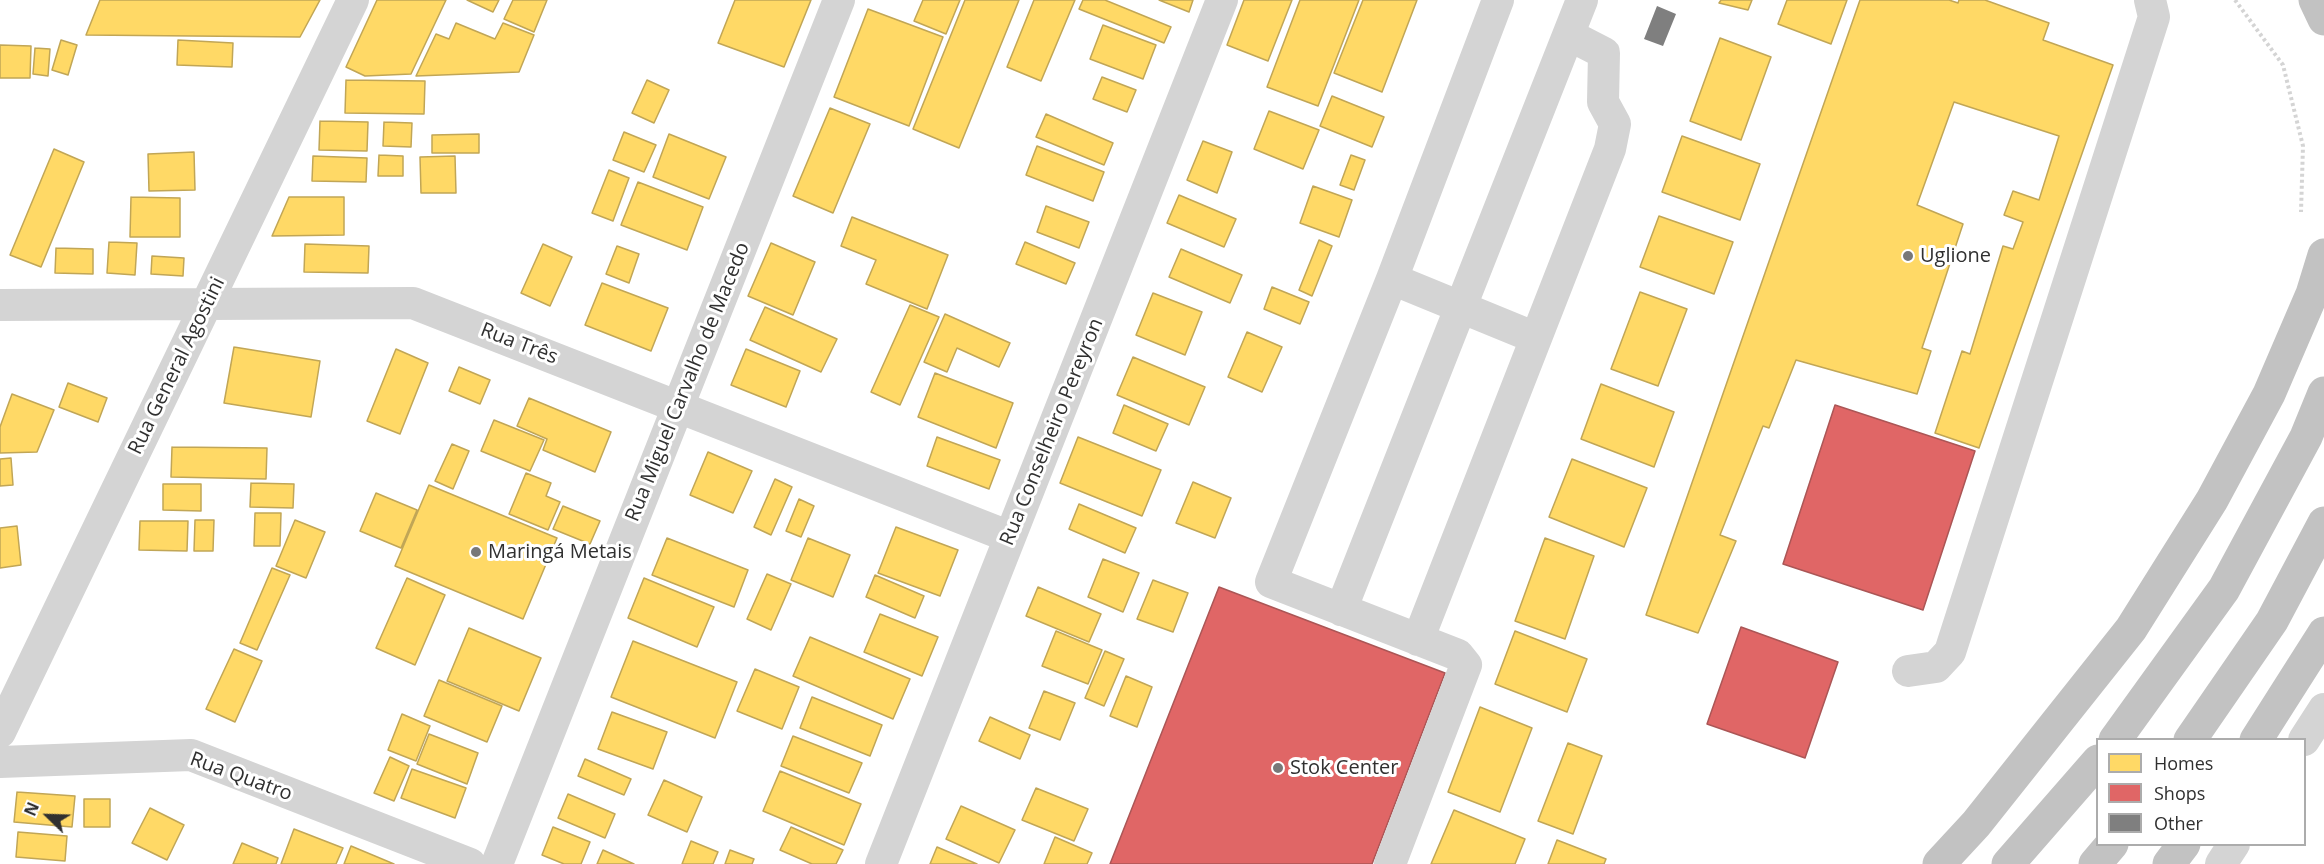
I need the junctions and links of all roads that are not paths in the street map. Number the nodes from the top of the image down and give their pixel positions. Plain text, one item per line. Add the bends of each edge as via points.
1 (353, 0) edge
2 (839, 0) edge
3 (1222, 0) edge
4 (1498, 0) edge
5 (1582, 0) edge
6 (2150, 0) edge
7 (2315, 0) edge
8 (2324, 19) edge
9 (1569, 35) junction
10 (2324, 255) edge
11 (1392, 279) junction
12 (207, 304) junction
13 (0, 305) edge
14 (1461, 307) junction
15 (1536, 338) junction
16 (2324, 393) edge
17 (678, 407) junction
18 (2324, 522) edge
19 (1010, 537) junction
20 (1341, 610) junction
21 (2324, 633) edge
22 (1418, 640) junction
23 (1908, 672) dead end
24 (2324, 709) edge
25 (0, 732) edge
26 (2116, 738) edge
27 (2191, 738) edge
28 (2257, 738) edge
29 (2305, 738) edge
30 (0, 762) edge
31 (2096, 762) edge
32 (2110, 846) edge
33 (2182, 846) edge
34 (2233, 846) edge
35 (470, 864) edge
36 (496, 864) edge
37 (881, 864) edge
38 (1390, 864) edge
39 (1939, 864) edge
40 (2008, 864) edge
41 (2096, 864) edge
42 (2169, 864) edge
43 (2221, 864) edge

1 - 12 street, Rua General Agostini
2 - 17 street, Rua Miguel Carvalho de Macedo
3 - 19 street, Rua Conselheiro Pereyron
4 - 11 street
5 - 9 street
6 - 23 street via 2154,17 1950,651 1936,667
7 - 8 highway
9 - 14 street
9 - 15 street via 1604,53 1603,102 1615,124 1610,149
10 - 39 highway via 2312,294 2269,394 2212,500 2131,629 1976,824
11 - 14 street
11 - 20 street via 1271,582
12 - 13 street, Rua Três
12 - 17 street, Rua Três via 413,303
12 - 25 street, Rua General Agostini
14 - 15 street
14 - 20 street
15 - 22 street
16 - 26 highway via 2306,437 2224,590
17 - 19 street, Rua Três
17 - 36 street, Rua Miguel Carvalho de Macedo
18 - 27 highway via 2272,621
19 - 37 street, Rua Conselheiro Pereyron
20 - 22 street
21 - 28 highway
22 - 38 street via 1458,655 1466,665
24 - 29 street
30 - 35 street, Rua Quatro via 190,755
31 - 40 highway
32 - 41 highway
33 - 42 highway
34 - 43 street

